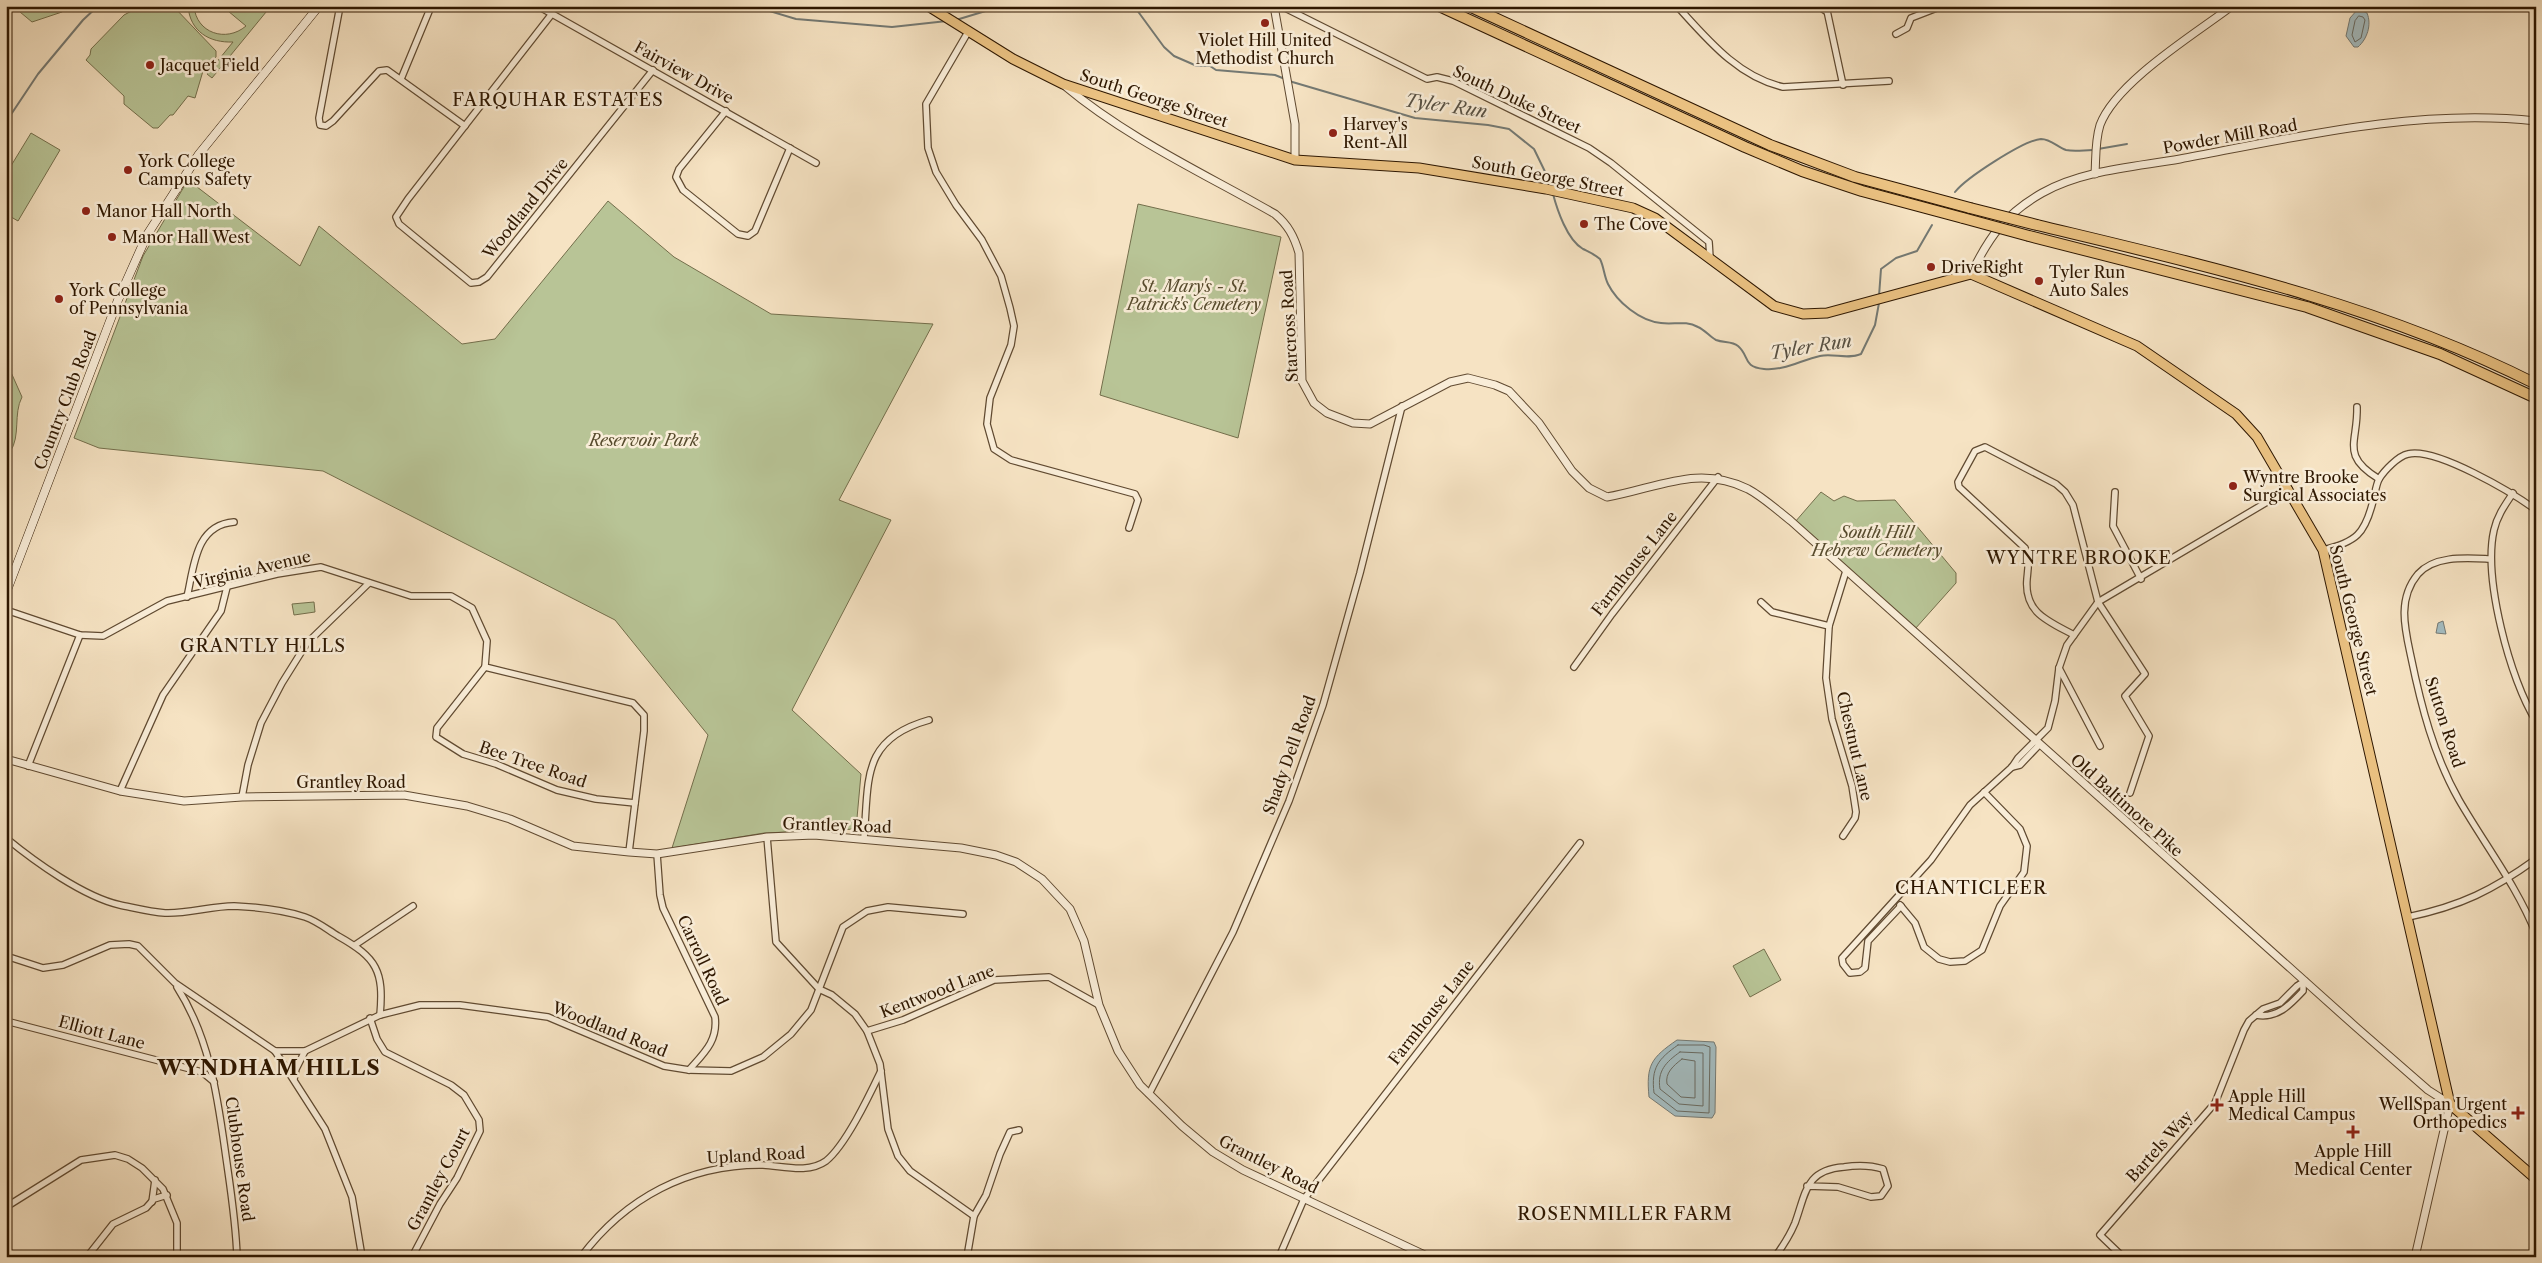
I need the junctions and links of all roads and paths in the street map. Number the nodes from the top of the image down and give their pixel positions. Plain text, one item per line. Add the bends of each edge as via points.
1 (319, 6) edge
2 (340, 6) edge
3 (538, 6) edge
4 (928, 6) edge
5 (1274, 6) edge
6 (1281, 6) edge
7 (1439, 6) edge
8 (1469, 6) edge
9 (1677, 6) edge
10 (1818, 6) edge
11 (1942, 6) edge
12 (2232, 6) edge
13 (430, 9) dead end
14 (1826, 9) edge
15 (551, 15) junction
16 (968, 32) junction
17 (1896, 34) dead end
18 (653, 70) junction
19 (401, 79) junction
20 (1890, 81) dead end
21 (1063, 84) junction
22 (1843, 85) junction
23 (726, 111) junction
24 (2536, 121) edge
25 (465, 126) junction
26 (790, 148) junction
27 (1295, 160) junction
28 (816, 163) dead end
29 (2095, 174) junction
30 (1710, 258) junction
31 (1971, 274) junction
32 (2536, 384) edge
33 (2536, 398) edge
34 (1402, 406) junction
35 (2357, 406) dead end
36 (1718, 477) junction
37 (2379, 479) junction
38 (2289, 490) junction
39 (2115, 492) dead end
40 (2513, 493) junction
41 (2536, 510) edge
42 (1791, 521) joint
43 (234, 522) dead end
44 (1129, 528) dead end
45 (2323, 550) junction
46 (2490, 559) junction
47 (1846, 571) junction
48 (2141, 579) junction
49 (369, 584) junction
50 (227, 587) junction
51 (6, 593) edge
52 (187, 597) junction
53 (1761, 602) dead end
54 (2098, 602) junction
55 (6, 610) edge
56 (1829, 626) junction
57 (80, 635) junction
58 (2074, 635) junction
59 (485, 667) junction
60 (1574, 667) dead end
61 (2058, 668) junction
62 (929, 720) dead end
63 (2536, 721) edge
64 (2037, 743) junction
65 (2100, 746) dead end
66 (6, 759) edge
67 (28, 766) junction
68 (120, 792) junction
69 (1984, 792) junction
70 (2130, 793) dead end
71 (242, 797) junction
72 (635, 803) junction
73 (1844, 836) dead end
74 (768, 837) junction
75 (6, 838) edge
76 (864, 838) junction
77 (1580, 843) dead end
78 (629, 852) junction
79 (657, 854) junction
80 (2536, 858) edge
81 (2508, 879) junction
82 (1896, 899) junction
83 (412, 906) dead end
84 (1901, 906) junction
85 (963, 914) dead end
86 (2408, 917) junction
87 (2536, 934) edge
88 (355, 945) junction
89 (6, 956) edge
90 (175, 983) junction
91 (2304, 983) junction
92 (819, 989) junction
93 (1099, 1005) junction
94 (380, 1015) junction
95 (370, 1018) junction
96 (6, 1021) edge
97 (867, 1031) junction
98 (275, 1051) junction
99 (305, 1051) junction
100 (689, 1070) junction
101 (881, 1070) junction
102 (294, 1079) junction
103 (215, 1083) junction
104 (1149, 1094) junction
105 (2450, 1104) junction
106 (1019, 1130) dead end
107 (2536, 1179) edge
108 (155, 1180) junction
109 (1807, 1186) junction
110 (167, 1195) junction
111 (1304, 1199) junction
112 (152, 1202) junction
113 (6, 1207) edge
114 (974, 1216) junction
115 (87, 1257) edge
116 (177, 1257) edge
117 (237, 1257) edge
118 (362, 1257) edge
119 (412, 1257) edge
120 (580, 1257) edge
121 (966, 1257) edge
122 (1280, 1257) edge
123 (1429, 1257) edge
124 (1776, 1257) edge
125 (2123, 1257) edge
126 (2415, 1257) edge

1 - 51 main road, Country Club Road via 199,154 147,235 115,309
2 - 19 street via 320,125 326,126 333,121 379,71 387,70
3 - 15 street, Fairview Drive
4 - 16 main road, South George Street
5 - 27 street via 1295,124
6 - 30 street, South Duke Street via 1427,79 1453,81 1588,148 1611,162 1709,242
7 - 33 highway, bridge via 1736,143 1855,190 2307,307 2440,354
8 - 32 highway, bridge via 1779,148 1855,177 2337,302 2437,340
9 - 22 street via 1733,64 1770,84 1782,87
10 - 14 street
11 - 17 street via 1911,18 1907,28
12 - 29 street via 2115,98 2100,126
13 - 19 street
14 - 22 street
15 - 18 street, Fairview Drive
15 - 25 street
16 - 21 main road, South George Street
16 - 44 street via 926,104 928,148 936,172 982,240 1001,276 1014,326 990,398 987,424 990,440 994,449 1011,460 1135,494 1138,500
18 - 23 street, Fairview Drive
18 - 25 street, Woodland Drive via 487,277 471,283 399,224 396,217
19 - 25 street
20 - 22 street
21 - 27 main road, South George Street
21 - 34 street, Starcross Road via 1148,141 1274,214 1288,227 1299,253 1302,381 1314,403 1327,413 1353,423 1370,424
23 - 26 street, Fairview Drive
23 - 26 street via 676,177 683,190 738,234 748,236 755,231
24 - 29 street, Powder Mill Road via 2472,117 2392,123
26 - 28 street, Fairview Drive
27 - 30 main road, South George Street via 1419,168 1617,203 1644,212
29 - 31 street, Powder Mill Road via 2042,193 2010,215 1989,239
30 - 31 main road, South George Street via 1761,299 1789,312 1814,315
31 - 38 main road, South George Street via 2137,346 2236,414 2269,455
34 - 36 street, Starcross Road via 1450,382 1468,378 1509,391 1538,423 1572,471 1597,494 1607,497 1687,478
34 - 104 street, Shady Dell Road via 1328,687 1289,801 1233,932
35 - 37 street via 2352,440 2355,457 2366,471
36 - 42 street, Starcross Road via 1750,490
36 - 60 street, Farmhouse Lane
37 - 40 street via 2408,454 2422,455 2455,464
37 - 45 street via 2368,521 2359,535 2343,545
38 - 45 main road, South George Street
38 - 48 street
39 - 48 street via 2113,526
40 - 41 street
40 - 46 street via 2494,529
42 - 47 street, Old Baltimore Pike
43 - 52 street via 213,528 198,547
45 - 86 main road, South George Street
46 - 63 street via 2511,664
46 - 81 street, Sutton Road via 2454,558 2432,564 2419,574 2405,601 2404,624 2419,696 2440,761 2459,799
47 - 56 street, Chestnut Lane
47 - 64 street, Old Baltimore Pike
48 - 54 street
49 - 50 street, Virginia Avenue via 321,567
49 - 59 street, Virginia Avenue via 411,596 451,596 472,608 487,641
49 - 71 street via 307,643 282,683 261,723
50 - 52 street, Virginia Avenue
50 - 68 street via 220,611 163,695
52 - 57 street, Virginia Avenue via 167,602 103,636
53 - 56 street via 1772,612
54 - 58 street
54 - 58 street via 2073,505 2065,492 2056,484 1985,447 1975,451 1958,482 1959,487 2025,548 2029,560 2026,592 2034,609 2044,619
54 - 70 street via 2145,674 2125,696 2149,736
55 - 57 street, Virginia Avenue
56 - 73 street, Chestnut Lane via 1826,678 1832,719 1852,786 1856,812
57 - 67 street
58 - 61 street
59 - 72 street via 633,703 644,715
59 - 72 street, Bee Tree Road via 437,728 436,737 464,754 557,790 596,800
61 - 64 street via 2051,720
61 - 65 street
62 - 76 street via 912,724 888,739 875,756
64 - 69 street
64 - 91 street, Old Baltimore Pike
66 - 67 street, Grantley Road
67 - 68 street, Grantley Road
68 - 71 street, Grantley Road via 184,800
69 - 82 street
69 - 84 street via 2020,829 2027,846 2024,872 2000,906 1982,950 1965,961 1939,959 1924,947 1914,923
71 - 78 street, Grantley Road via 404,795 467,806 510,819 573,846
72 - 78 street
74 - 76 street, Grantley Road
74 - 79 street, Grantley Road
74 - 92 street via 776,942
75 - 88 street via 90,894 118,905 166,913 233,906 287,912 307,918
76 - 93 street, Grantley Road via 981,850 1016,862 1042,879 1063,900 1077,923
77 - 111 street, Farmhouse Lane
78 - 79 street, Grantley Road
79 - 100 street, Carroll Road via 663,908 715,1017 716,1029 711,1045
80 - 81 street
81 - 86 street via 2477,897
81 - 87 street, Sutton Road
82 - 84 street
82 - 84 street via 1842,958 1850,973 1865,968 1868,942
83 - 88 street
85 - 92 street, Woodland Road via 888,907 866,911 843,928
86 - 105 main road, South George Street
88 - 94 street via 370,958 381,977
89 - 90 street via 43,968 63,965 110,945 129,944 138,946
90 - 98 street
90 - 103 street, Clubhouse Road via 196,1018
91 - 105 street, Old Baltimore Pike via 2428,1090
91 - 125 street, Bartels Way via 2303,990 2284,1010 2256,1015 2244,1030 2215,1103 2100,1235
92 - 97 street via 855,1014
92 - 100 street, Woodland Road via 811,1010 791,1034 763,1057 731,1071
93 - 97 street, Kentwood Lane via 1049,977 994,980 903,1020
93 - 104 street, Grantley Road via 1118,1051
94 - 95 street, Woodland Road
94 - 100 street, Woodland Road via 420,1005 460,1005 548,1017 664,1066
95 - 99 street, Woodland Road
95 - 119 street, Grantley Court via 385,1052 451,1085 464,1095 479,1120 480,1131 473,1147
96 - 103 street, Elliott Lane via 202,1072
97 - 101 street
98 - 99 street, Woodland Road
98 - 102 street
99 - 102 street
101 - 114 street via 888,1129 898,1156 910,1171
101 - 120 street, Upland Road via 843,1140 826,1161 807,1168 762,1165 701,1172 664,1185 623,1212
102 - 118 street via 325,1129 352,1197
103 - 117 street, Clubhouse Road via 236,1223
104 - 111 street, Grantley Road via 1213,1152
105 - 107 main road
105 - 126 street
106 - 114 street via 1010,1132 986,1195
108 - 110 street
108 - 112 street
108 - 113 street via 128,1159 115,1155 81,1160
109 - 109 street via 1822,1172 1855,1166 1883,1169 1888,1186 1881,1196 1870,1198 1838,1187
109 - 124 street via 1795,1222
110 - 112 street
110 - 116 street via 177,1223
111 - 122 street, Farmhouse Lane
111 - 123 street, Grantley Road
112 - 115 street via 114,1224
114 - 121 street

